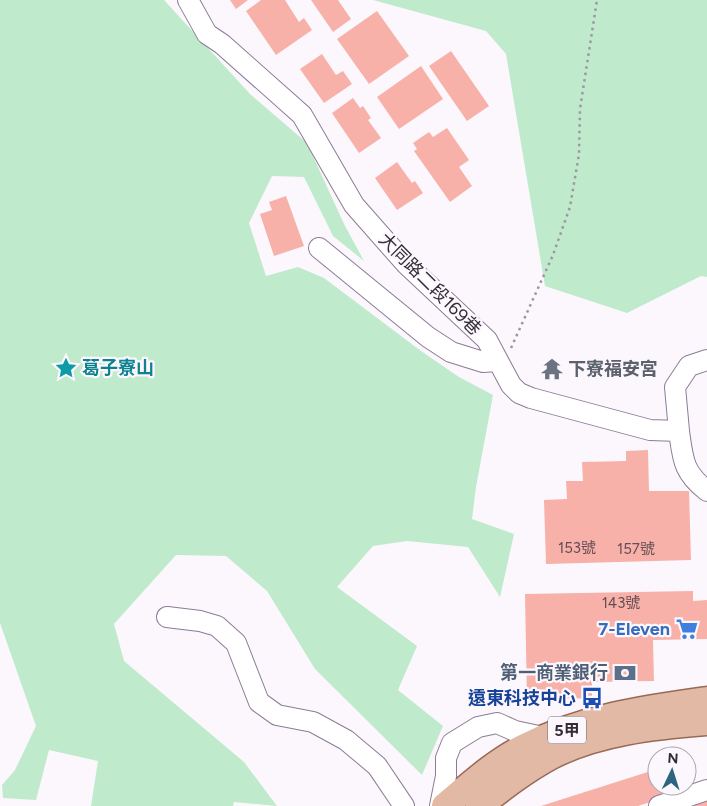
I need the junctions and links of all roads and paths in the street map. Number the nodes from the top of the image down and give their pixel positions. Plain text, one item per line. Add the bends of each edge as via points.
1 (188, 0) edge
2 (596, 0) edge
3 (319, 248) dead end
4 (707, 360) edge
5 (500, 366) junction
6 (678, 431) junction
7 (707, 491) edge
8 (167, 618) dead end
9 (707, 700) edge
10 (707, 722) edge
11 (548, 738) junction
12 (707, 790) edge
13 (404, 806) edge
14 (440, 806) edge
15 (445, 806) edge
16 (478, 806) edge
17 (659, 806) edge

1 - 5 street, 大同路二段169巷 via 207,34 302,114 354,205 406,264 487,340
2 - 5 path via 570,207 553,255
3 - 5 street via 451,352
4 - 6 street via 689,366 675,387
5 - 6 street, 大同路二段169巷 via 519,393 531,398 650,430
6 - 7 street via 686,470
8 - 13 street via 200,620 217,626 236,643 259,702 277,715 312,722 346,740 377,766
9 - 11 main road, 5甲 via 618,713
10 - 16 main road, 5甲 via 625,731 582,744 521,774
11 - 14 street via 497,723 478,727 452,743 446,758
11 - 15 main road, 5甲 via 525,747 477,779
12 - 17 street

